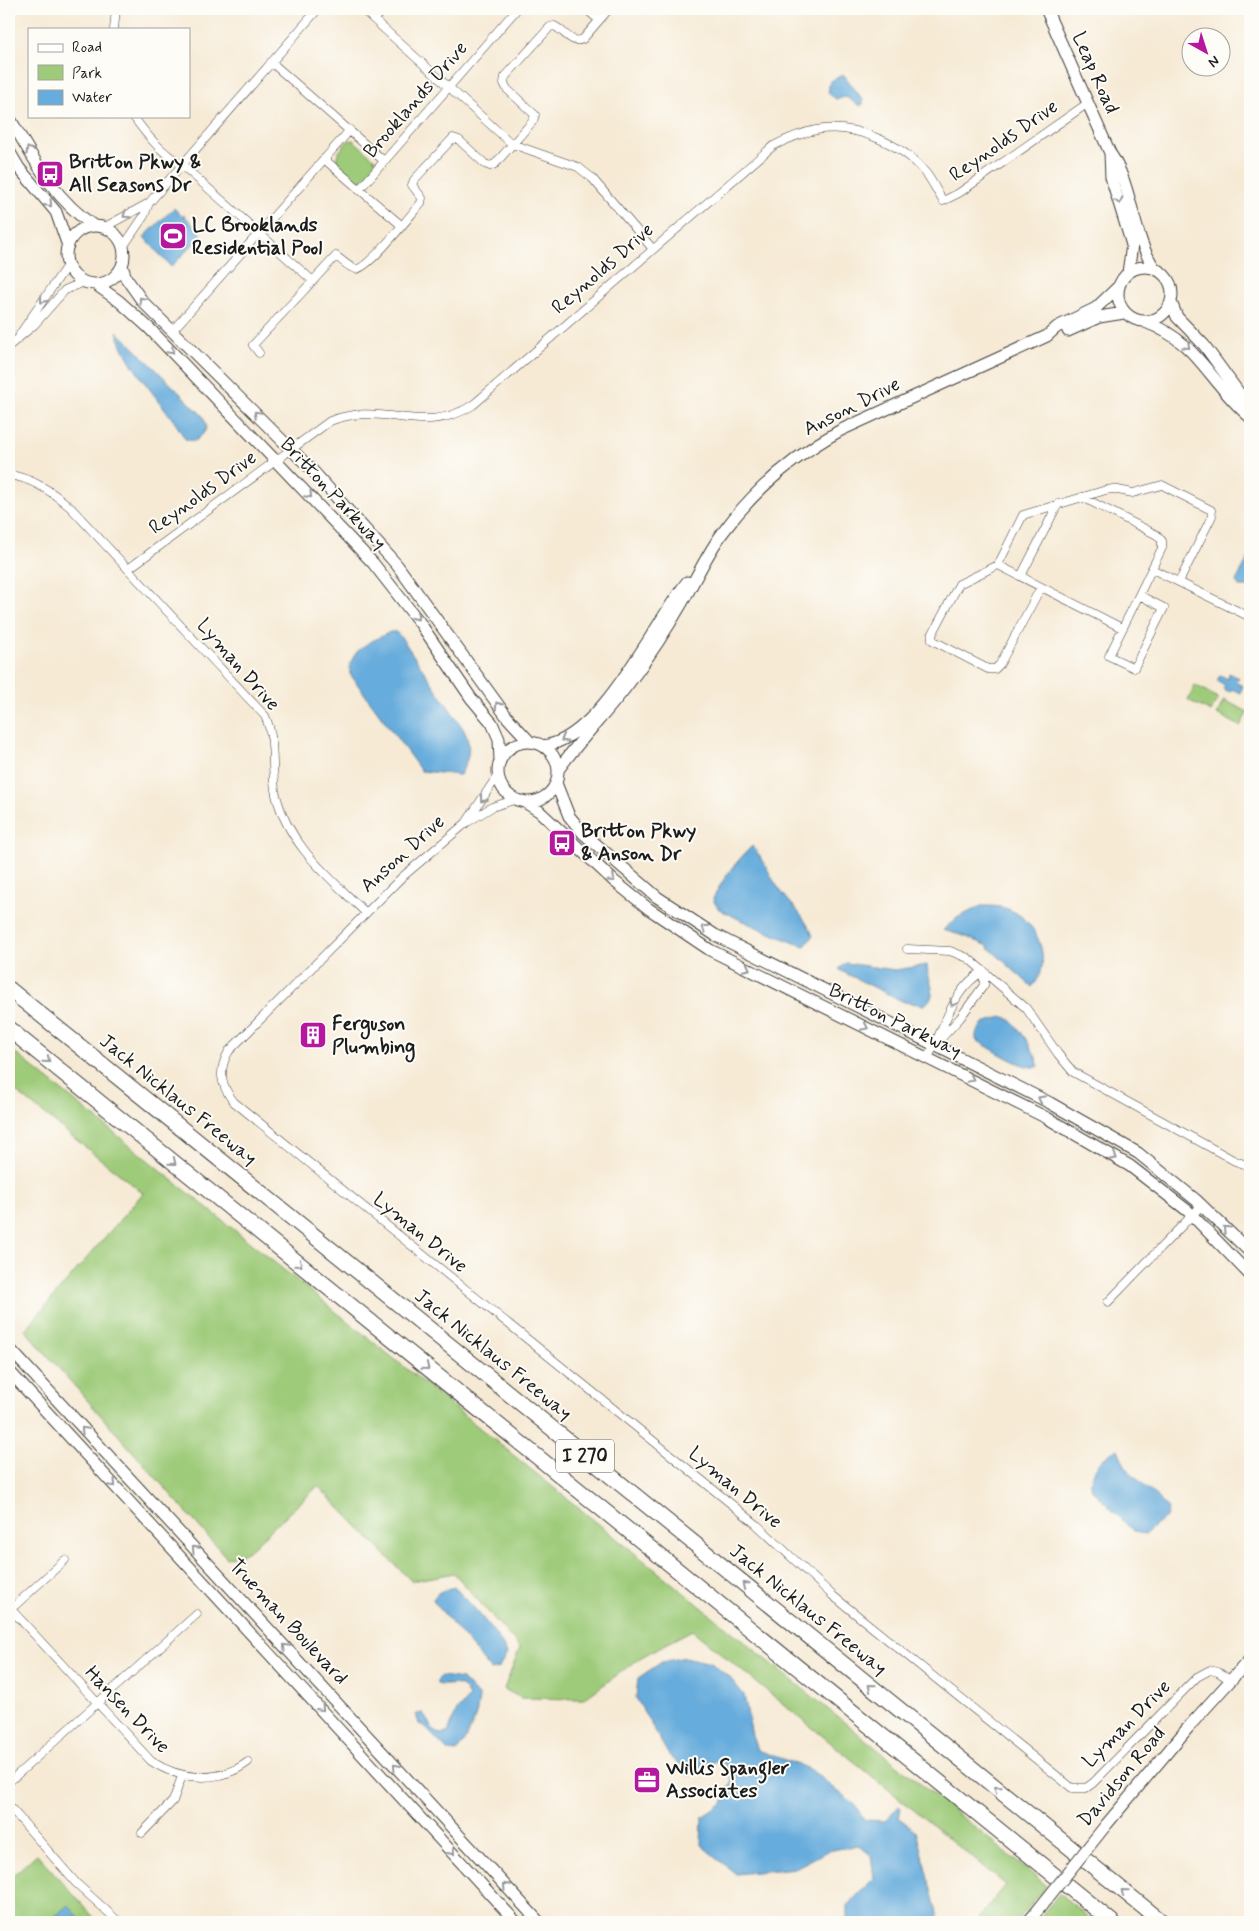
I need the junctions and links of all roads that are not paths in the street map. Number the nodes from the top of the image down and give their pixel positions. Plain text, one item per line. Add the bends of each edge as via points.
1 (116, 9) edge
2 (318, 9) edge
3 (362, 9) edge
4 (384, 9) edge
5 (517, 9) edge
6 (586, 9) edge
7 (609, 9) edge
8 (1046, 9) edge
9 (374, 19) junction
10 (599, 20) junction
11 (114, 28) edge
12 (271, 62) junction
13 (450, 88) junction
14 (1088, 103) junction
15 (9, 117) edge
16 (134, 118) edge
17 (350, 130) junction
18 (512, 144) junction
19 (9, 151) edge
20 (1110, 154) junction
21 (324, 159) junction
22 (384, 160) junction
23 (182, 165) junction
24 (359, 190) junction
25 (149, 203) junction
26 (402, 225) junction
27 (99, 227) junction
28 (259, 233) junction
29 (68, 246) junction
30 (123, 247) junction
31 (652, 248) junction
32 (68, 264) junction
33 (122, 266) junction
34 (1156, 269) junction
35 (1128, 273) junction
36 (313, 281) junction
37 (90, 283) junction
38 (1118, 287) junction
39 (1171, 302) junction
40 (1124, 313) junction
41 (1145, 322) junction
42 (173, 330) junction
43 (18, 336) junction
44 (1047, 336) junction
45 (9, 346) edge
46 (259, 353) dead end
47 (1250, 408) edge
48 (1250, 417) edge
49 (291, 449) junction
50 (276, 460) junction
51 (9, 475) edge
52 (1082, 497) junction
53 (1058, 504) junction
54 (707, 557) junction
55 (998, 565) junction
56 (128, 569) junction
57 (1152, 569) junction
58 (1021, 576) junction
59 (1179, 582) junction
60 (1041, 587) junction
61 (1139, 595) junction
62 (1250, 617) edge
63 (1122, 628) junction
64 (530, 742) junction
65 (543, 746) junction
66 (500, 761) junction
67 (558, 770) junction
68 (498, 775) junction
69 (556, 783) junction
70 (520, 800) junction
71 (466, 823) junction
72 (366, 913) junction
73 (907, 949) dead end
74 (984, 970) junction
75 (9, 989) edge
76 (9, 1029) edge
77 (935, 1045) junction
78 (928, 1057) junction
79 (1250, 1166) edge
80 (1202, 1205) junction
81 (1192, 1215) junction
82 (1250, 1252) edge
83 (1250, 1275) edge
84 (1108, 1302) dead end
85 (9, 1348) edge
86 (9, 1371) edge
87 (65, 1560) dead end
88 (10, 1608) edge
89 (197, 1614) dead end
90 (1250, 1659) edge
91 (1230, 1680) junction
92 (97, 1704) junction
93 (248, 1762) dead end
94 (182, 1776) junction
95 (9, 1782) edge
96 (9, 1806) edge
97 (142, 1833) dead end
98 (120, 1922) edge
99 (516, 1922) edge
100 (539, 1922) edge
101 (1028, 1922) edge
102 (1112, 1922) edge
103 (1162, 1922) edge

1 - 11 street
2 - 12 street
3 - 9 street
4 - 9 street
5 - 13 street, Brooklands Drive
6 - 10 street
7 - 10 street
8 - 14 main road, Leap Road
9 - 13 street
10 - 18 street via 578,41 554,26 550,27 504,77 507,89 535,115
12 - 17 street
12 - 23 street
13 - 18 street
13 - 22 street, Brooklands Drive
14 - 20 main road, Leap Road
14 - 31 street, Reynolds Drive via 943,201 926,172 896,148 879,140 844,130 825,130 790,138 757,158
27 -> 15 main road via 74,213 58,195
16 - 23 street via 148,137
17 - 21 street, Brooklands Drive
17 - 22 street
18 - 26 street via 490,166 453,138 414,180 412,185 422,198
18 - 31 street via 578,167 592,178
19 -> 29 main road via 24,175 56,212
20 - 34 main road, Leap Road via 1120,169 1143,248
20 -> 35 main road, Leap Road via 1111,177 1132,245
21 - 24 street
21 - 28 street, Brooklands Drive
22 - 24 street, Brooklands Drive
23 - 25 street
23 - 28 street
24 - 26 street
25 -> 27 street
25 - 30 street
26 - 36 street via 362,268 352,268 336,256
27 - 29 main road via 78,232
27 - 30 main road via 119,238
28 - 36 street
28 - 42 street, Brooklands Drive
29 - 32 main road
30 - 33 main road
31 - 49 street, Reynolds Drive via 463,411 430,420 380,414 349,415 330,421
32 - 37 main road via 72,271
32 -> 43 street
33 - 37 main road via 114,277
42 -> 33 main road, Britton Parkway via 135,292
34 - 35 main road via 1141,267
34 - 39 main road via 1170,283
35 - 38 main road
36 - 46 street via 253,344
37 - 43 street via 65,290 34,325
37 -> 50 main road, Britton Parkway via 119,301 149,328
38 - 40 main road via 1118,300
38 - 44 main road, Anson Drive via 1094,309
39 - 41 main road via 1161,316
39 - 47 main road via 1177,317 1204,345
40 - 41 main road
40 - 44 main road, Anson Drive via 1100,317
41 -> 48 main road via 1160,327 1187,346
49 -> 42 main road, Britton Parkway
43 - 45 street
44 - 54 main road, Anson Drive via 877,412 814,446 780,471 749,501
49 - 50 street, Reynolds Drive
64 -> 49 main road, Britton Parkway via 507,717 397,565
50 - 56 street, Reynolds Drive
50 -> 66 main road, Britton Parkway via 373,563 420,623 492,723 499,739
51 - 56 street, Lyman Drive via 34,482 56,495
52 - 53 street
52 - 57 street via 1157,535 1162,548
52 - 59 street via 1114,489 1133,493 1162,485 1211,510 1212,516
53 - 55 street via 1024,515
53 - 58 street
54 -> 65 main road, Anson Drive via 675,597 626,674 605,700 569,738
54 - 67 main road, Anson Drive via 632,679
55 - 58 street
55 - 60 street via 959,584 932,635 937,645 988,669 995,669
56 - 72 street, Lyman Drive via 265,716 274,743 276,795 290,831 310,857
57 - 59 street
57 - 61 street
58 - 60 street
59 - 62 street
60 - 63 street
61 - 63 street
61 - 63 street via 1164,608 1134,668 1109,656
64 - 65 main road
64 - 66 main road via 512,746
65 - 67 main road via 554,756
66 - 68 main road
67 - 69 main road
68 - 70 main road via 507,793
68 -> 71 street, Anson Drive
69 - 70 main road via 542,798
77 -> 69 main road, Britton Parkway via 715,935 657,897 583,833 568,816
70 - 71 street, Anson Drive via 492,808
70 -> 78 main road, Britton Parkway via 538,812 614,882 710,950
71 - 72 street, Anson Drive via 401,878
72 - 91 street, Lyman Drive via 229,1051 222,1063 220,1077 234,1102 756,1524 832,1594 1072,1788 1086,1788 1092,1783 1197,1677 1210,1670
73 - 74 street via 950,951 968,958
74 -> 77 street via 973,977 957,997 946,1014
74 - 77 street via 984,985
74 - 79 street via 1026,1008 1073,1072 1235,1161
103 -> 75 highway, Jack Nicklaus Freeway / I 270
76 -> 102 highway, I 270
77 - 78 street
80 -> 77 main road, Britton Parkway via 1138,1153 1050,1103
78 -> 81 main road, Britton Parkway via 1047,1118 1130,1166
80 - 81 street
82 -> 80 main road, Britton Parkway
81 - 83 main road, Britton Parkway
81 - 84 street
100 -> 85 main road, Trueman Boulevard
86 -> 99 main road, Trueman Boulevard
87 - 88 street
88 - 92 street, Hansen Drive
89 - 92 street
90 - 91 main road, Davidson Road
91 - 101 main road, Davidson Road, bridge via 1157,1762
92 - 94 street, Hansen Drive via 151,1761
92 - 95 street
93 - 94 street, Hansen Drive via 213,1776
94 - 97 street via 173,1801
96 - 98 street via 76,1883

